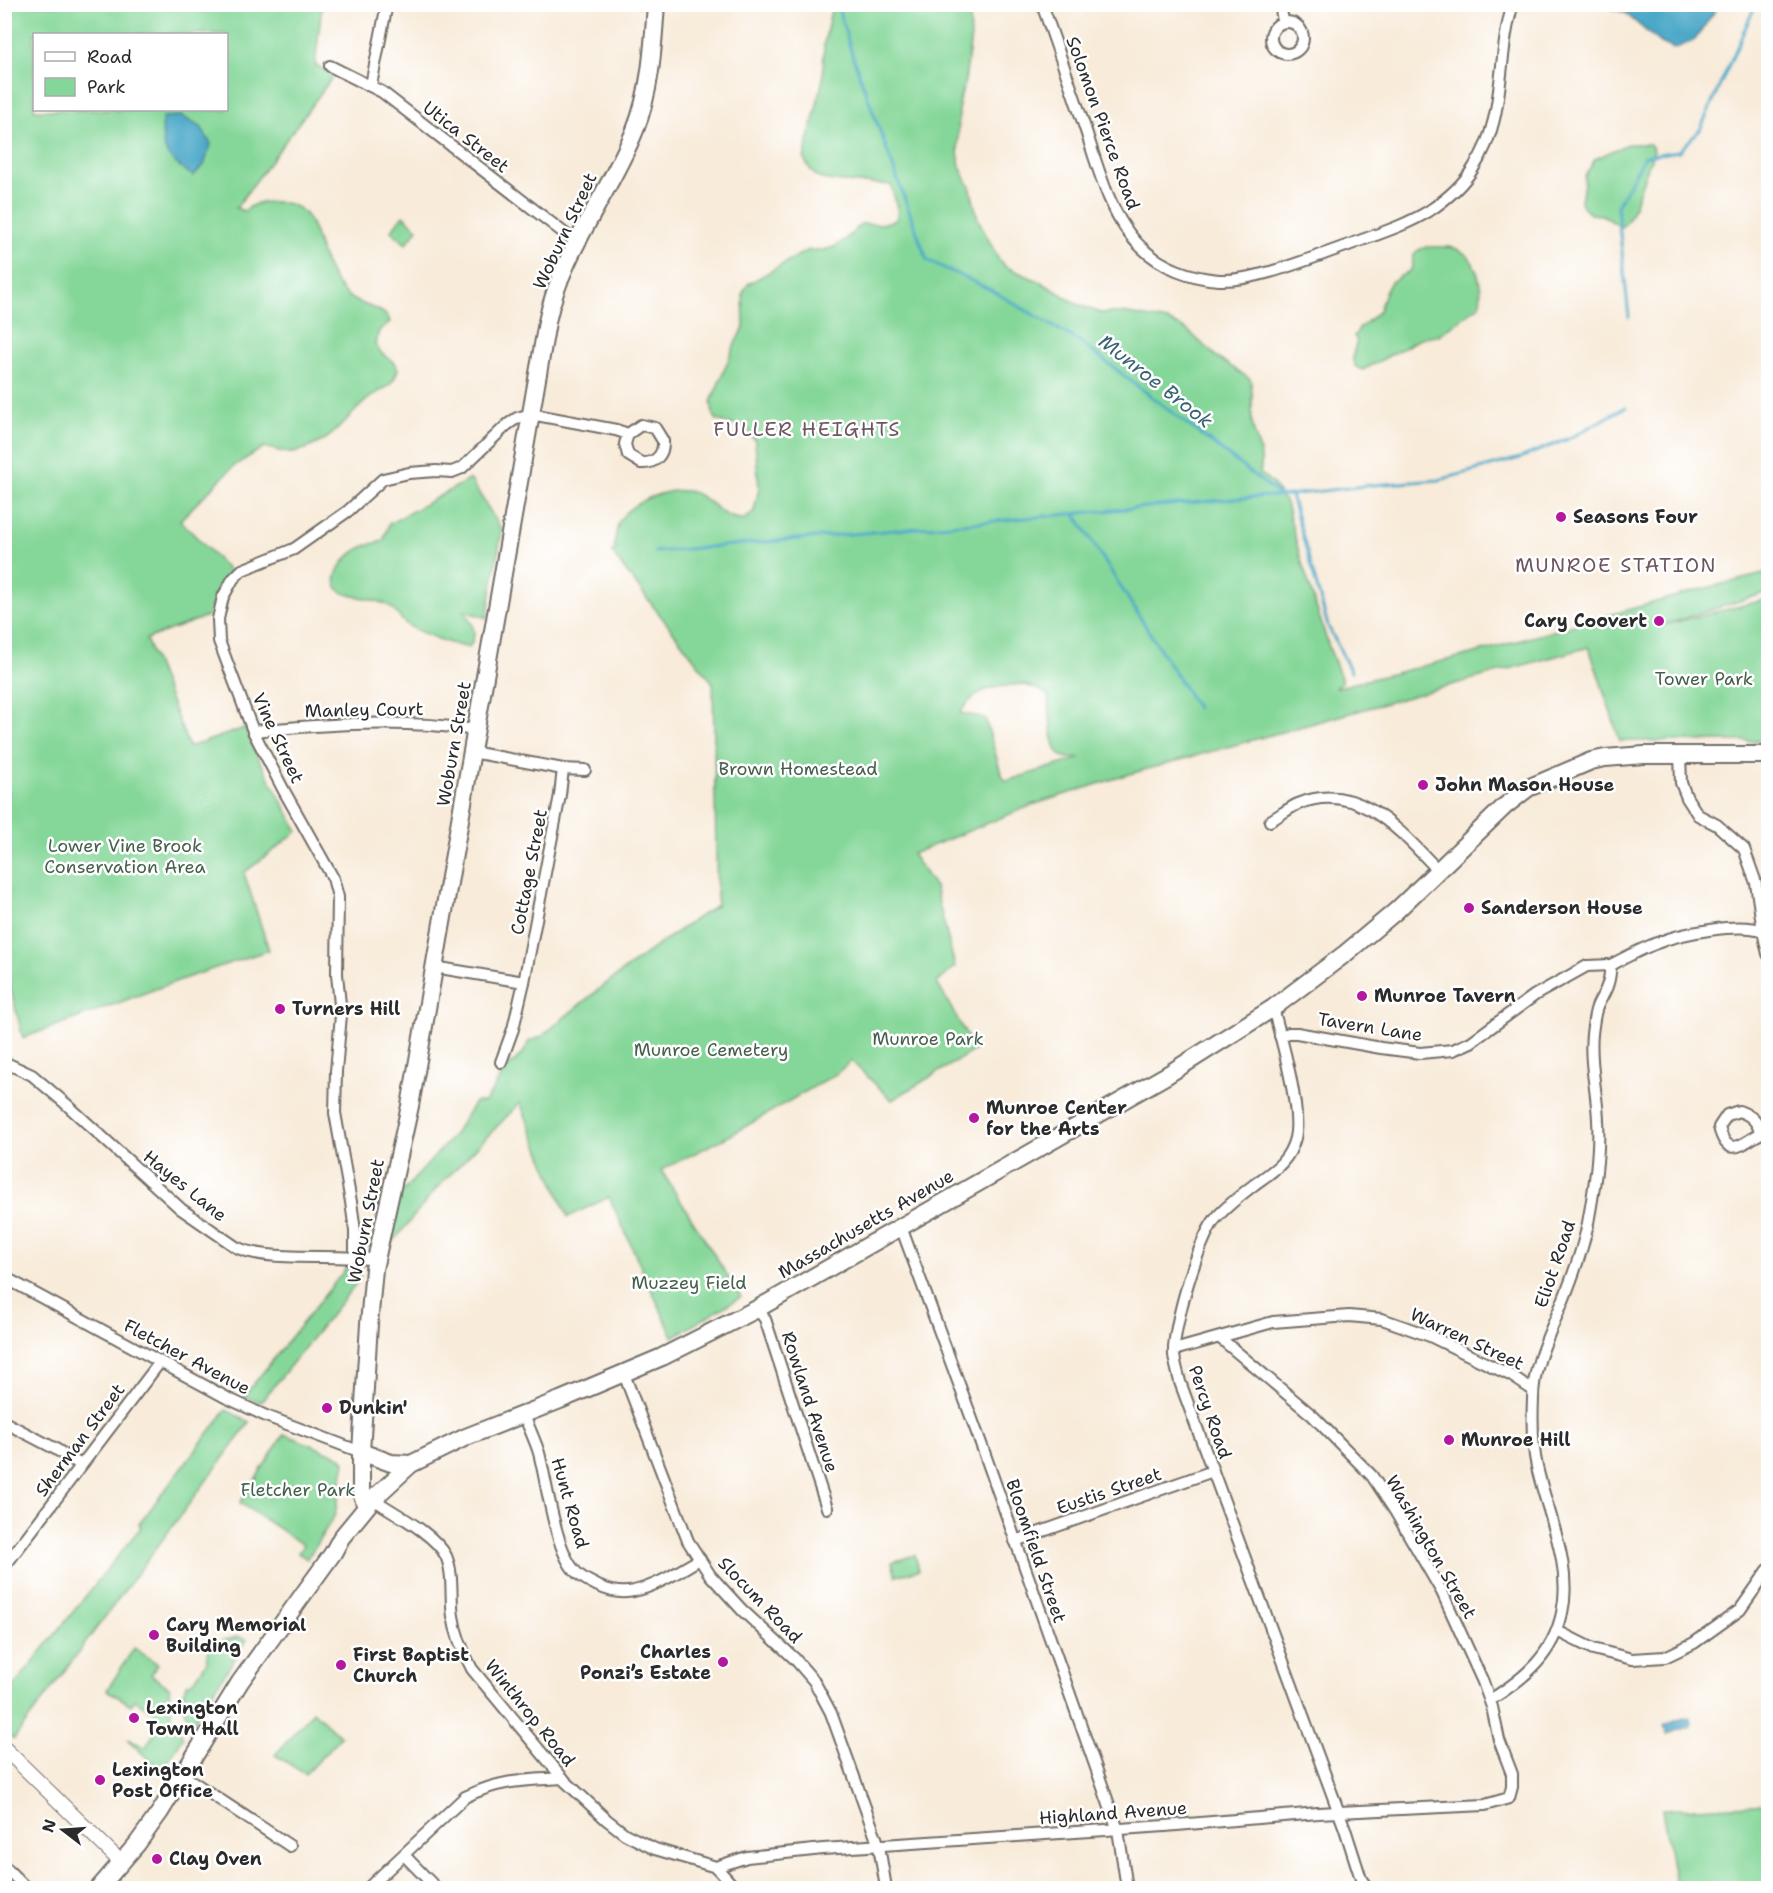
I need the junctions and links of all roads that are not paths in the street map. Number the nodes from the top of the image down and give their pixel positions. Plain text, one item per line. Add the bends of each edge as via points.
1 (387, 4) edge
2 (656, 4) edge
3 (1042, 4) edge
4 (1280, 4) edge
5 (1512, 4) edge
6 (1283, 21) dead end
7 (330, 66) dead end
8 (370, 85) junction
9 (577, 243) junction
10 (531, 414) junction
11 (628, 434) dead end
12 (476, 730) junction
13 (253, 731) junction
14 (472, 752) junction
15 (1680, 755) junction
16 (1768, 755) edge
17 (563, 769) junction
18 (585, 770) dead end
19 (1270, 821) dead end
20 (1438, 870) junction
21 (1763, 931) junction
22 (1768, 954) edge
23 (1611, 965) junction
24 (434, 967) junction
25 (524, 982) junction
26 (1274, 1008) junction
27 (1280, 1036) junction
28 (4, 1062) edge
29 (501, 1062) dead end
30 (901, 1227) junction
31 (355, 1256) junction
32 (376, 1260) junction
33 (4, 1277) edge
34 (757, 1309) junction
35 (1220, 1338) junction
36 (1174, 1350) junction
37 (160, 1362) junction
38 (624, 1374) junction
39 (1533, 1390) junction
40 (524, 1415) junction
41 (4, 1422) edge
42 (361, 1452) junction
43 (411, 1464) junction
44 (81, 1465) junction
45 (1213, 1471) junction
46 (370, 1503) junction
47 (827, 1508) dead end
48 (1016, 1541) junction
49 (700, 1559) junction
50 (4, 1567) edge
51 (1768, 1570) edge
52 (1557, 1631) junction
53 (1490, 1700) junction
54 (4, 1748) edge
55 (184, 1776) junction
56 (563, 1778) junction
57 (1510, 1793) joint
58 (1338, 1812) junction
59 (1118, 1830) junction
60 (879, 1845) junction
61 (290, 1846) dead end
62 (404, 1855) junction
63 (122, 1863) junction
64 (4, 1866) edge
65 (716, 1867) junction
66 (26, 1888) edge
67 (99, 1888) edge
68 (368, 1888) edge
69 (436, 1888) edge
70 (735, 1888) edge
71 (886, 1888) edge
72 (1127, 1888) edge
73 (1367, 1888) edge

1 - 8 street
2 - 9 main road, Woburn Street via 644,104 629,143
3 - 5 street, Solomon Pierce Road via 1124,228 1141,248 1165,265 1192,276 1221,280 1280,268 1405,225 1461,185 1476,165 1494,122
4 - 6 street
7 - 8 street, Utica Street
8 - 9 street, Utica Street
9 - 10 main road, Woburn Street via 549,313
10 - 11 street
10 - 12 main road, Woburn Street
10 - 13 street, Vine Street via 507,425 462,468 383,479 348,511 294,549 242,570 233,579 223,597 218,619 219,641
12 - 13 street, Manley Court via 378,723
12 - 14 main road, Woburn Street
13 - 31 street, Vine Street via 333,878 338,897 341,1016 335,1113 353,1215
14 - 17 street
14 - 24 main road, Woburn Street
15 - 16 main road, Massachusetts Avenue
15 - 20 main road, Massachusetts Avenue via 1605,758 1551,777 1505,806
15 - 21 street via 1681,783 1698,815 1717,825 1744,849 1756,883
17 - 18 street
17 - 25 street, Cottage Street
19 - 20 street via 1298,804 1344,798 1365,805 1388,822
20 - 26 main road, Massachusetts Avenue via 1382,923
21 - 22 street
21 - 23 street via 1738,927 1687,934 1659,942
23 - 27 street, Tavern Lane via 1587,966 1535,995 1471,1042 1453,1050 1420,1053 1297,1032
23 - 39 street, Eliot Road via 1592,1033 1599,1120 1588,1223 1580,1255 1534,1376
24 - 25 street
24 - 32 main road, Woburn Street via 410,1108
25 - 29 street, Cottage Street
26 - 27 street, Percy Road
26 - 30 main road, Massachusetts Avenue via 1167,1075
27 - 36 street, Percy Road via 1296,1115 1296,1136 1289,1155 1276,1170 1216,1218 1183,1300
28 - 31 street, Hayes Lane via 32,1075 181,1209 236,1247 280,1255
30 - 34 main road, Massachusetts Avenue
30 - 48 street, Bloomfield Street
31 - 32 street, Hayes Lane
32 - 42 main road, Woburn Street
33 - 37 street, Fletcher Avenue
34 - 38 main road, Massachusetts Avenue
34 - 47 street, Rowland Avenue via 765,1319
35 - 36 street, Warren Street
35 - 39 street, Warren Street via 1273,1323 1349,1316 1382,1319 1430,1336
35 - 53 street, Washington Street via 1313,1416 1372,1476 1442,1592
36 - 45 street, Percy Road via 1180,1382
37 - 42 street, Fletcher Avenue via 248,1408
37 - 44 street, Sherman Street
38 - 40 main road, Massachusetts Avenue
38 - 49 street, Slocum Road via 688,1541
39 - 52 street, Eliot Road via 1536,1465 1565,1590
40 - 43 main road, Massachusetts Avenue
40 - 49 street, Hunt Road via 538,1450 562,1545 575,1571 605,1589 633,1592
41 - 44 street
42 - 43 main road via 391,1463
42 - 46 main road, Woburn Street via 361,1491
43 - 46 main road, Massachusetts Avenue
44 - 50 street, Sherman Street
45 - 48 street, Eustis Street
45 - 58 street, Percy Road
46 - 55 main road, Massachusetts Avenue via 240,1682
46 - 56 street, Winthrop Road via 434,1541 446,1556 460,1647 472,1669
48 - 59 street, Bloomfield Street
49 - 60 street, Slocum Road via 742,1610 814,1681 831,1713
51 - 52 street via 1740,1610 1694,1643 1665,1657 1632,1659 1593,1649
52 - 53 street, Eliot Road via 1535,1667
53 - 57 street, Washington Street via 1512,1774
54 - 63 street
55 - 61 street
55 - 63 main road, Massachusetts Avenue
56 - 62 street via 485,1787 465,1797
56 - 65 street, Winthrop Road via 625,1834 656,1849
57 - 58 street, Highland Avenue via 1509,1798 1485,1806
58 - 59 street, Highland Avenue
58 - 73 street, Percy Road
59 - 60 street, Highland Avenue
59 - 72 street, Bloomfield Street
60 - 65 street, Highland Avenue via 747,1857
60 - 71 street, Slocum Road
62 - 68 street
62 - 69 street
63 - 67 main road, Massachusetts Avenue
64 - 66 street
65 - 70 street

